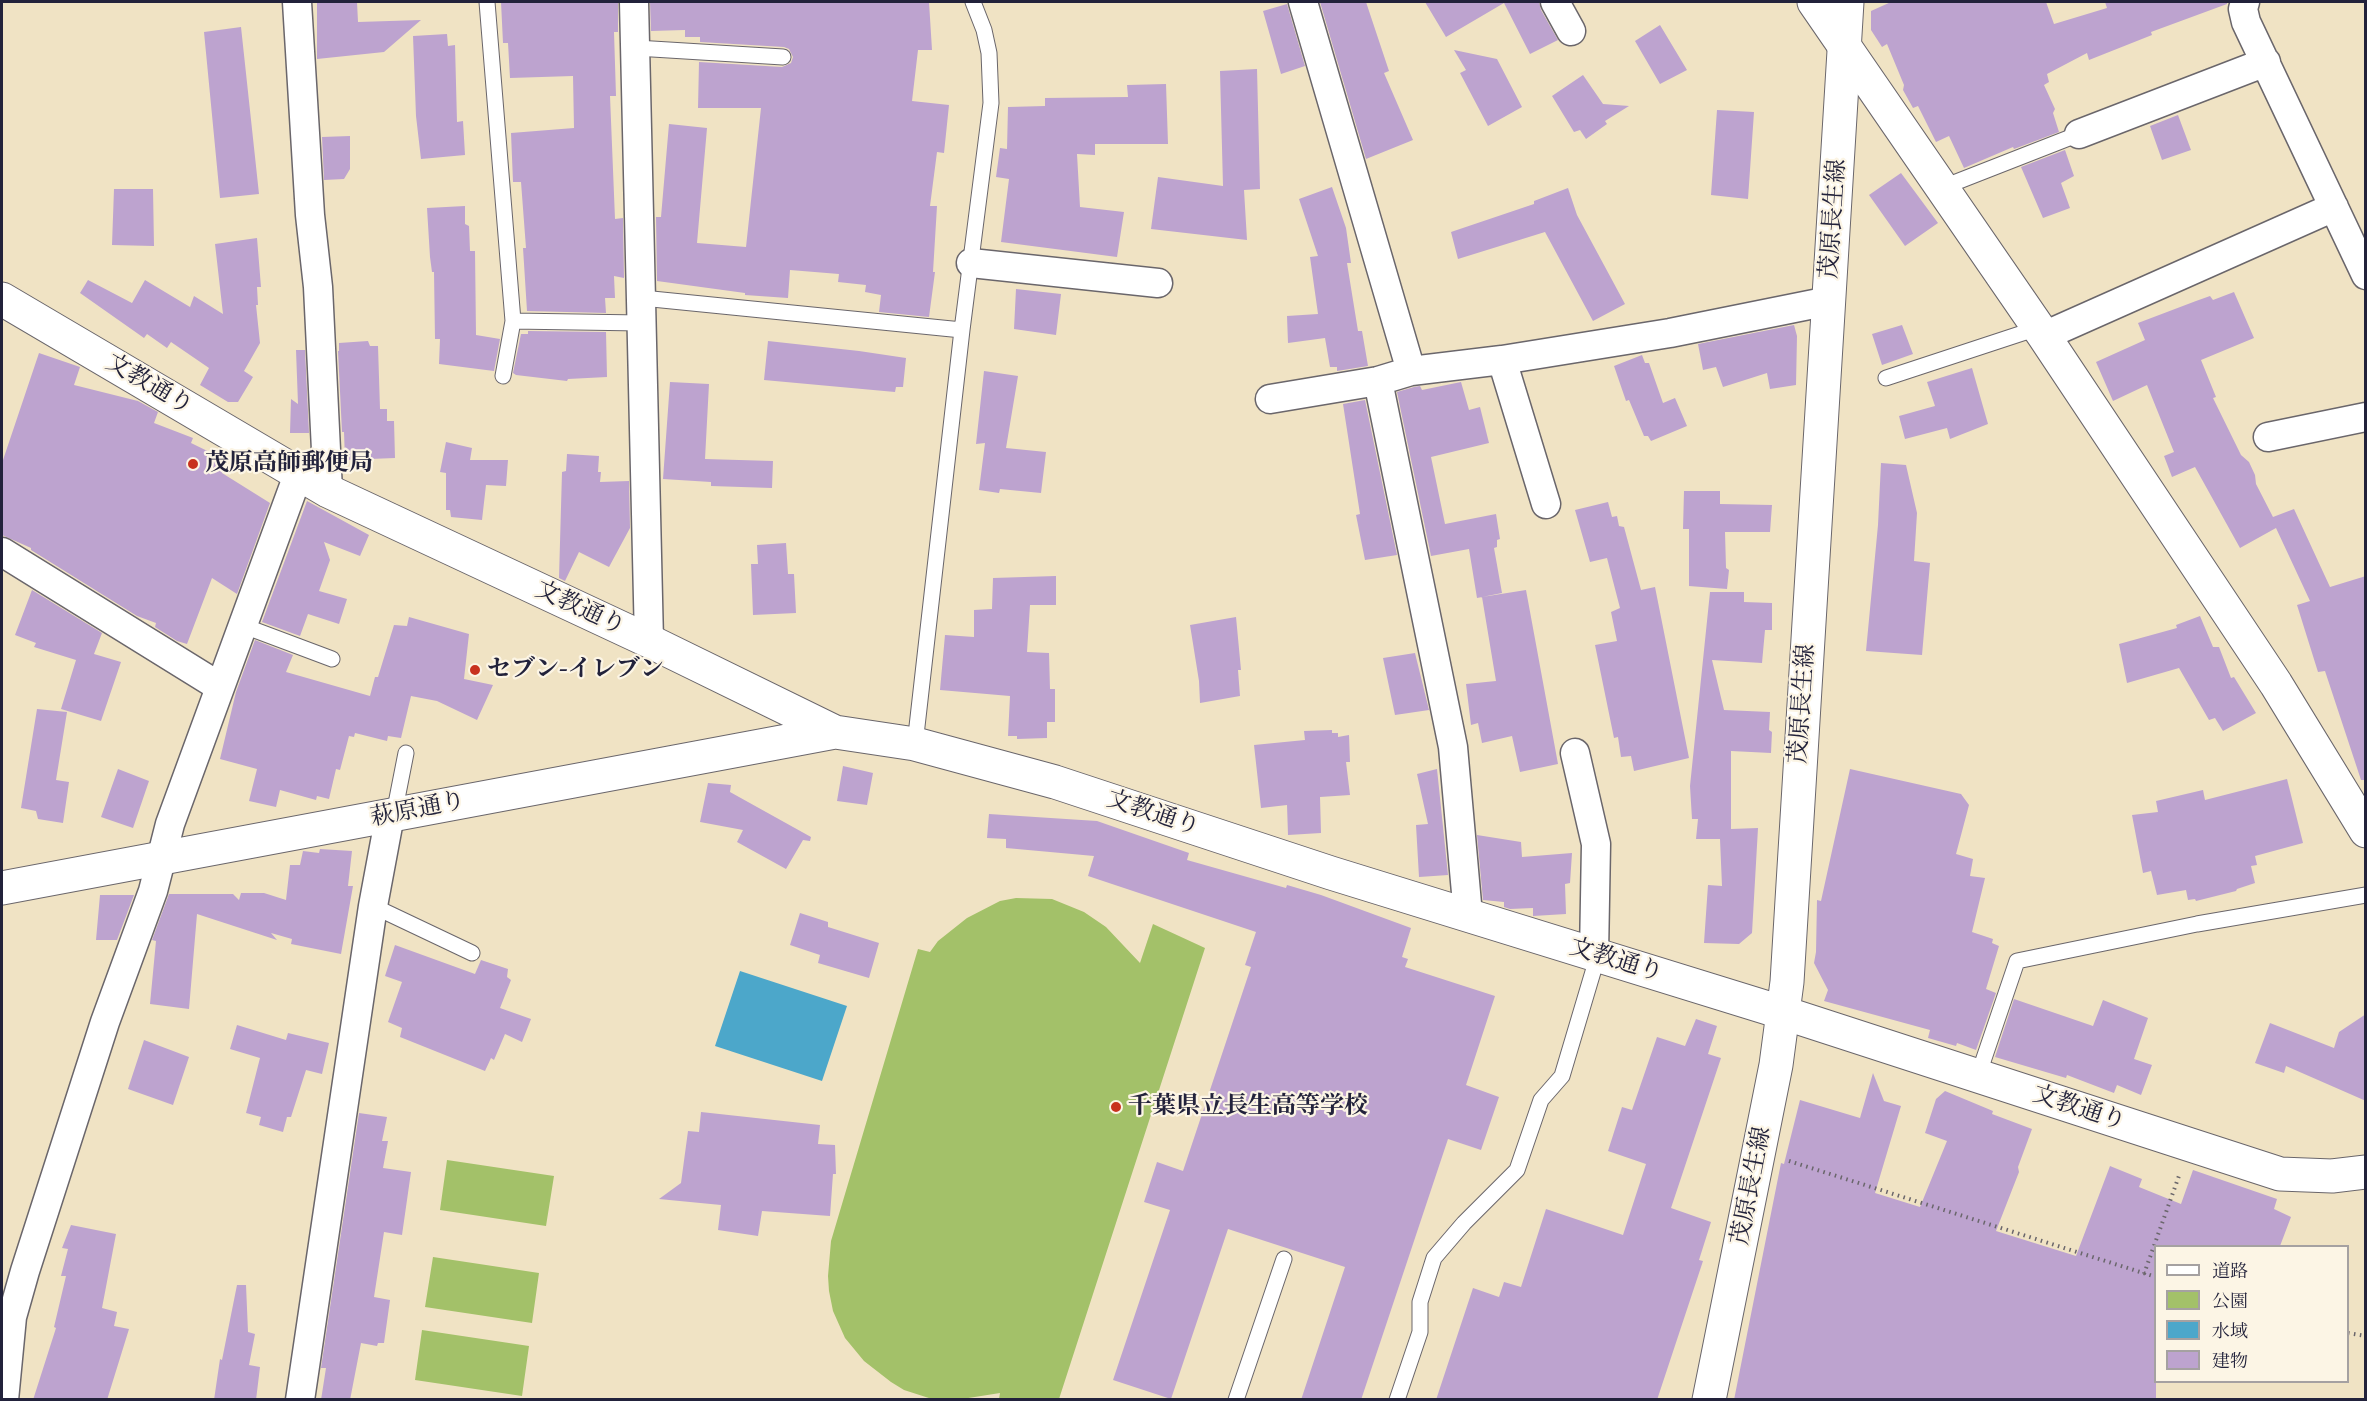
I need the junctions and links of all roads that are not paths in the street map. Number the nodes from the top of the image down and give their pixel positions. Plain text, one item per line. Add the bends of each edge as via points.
1 (297, 2) edge
2 (487, 2) edge
3 (634, 2) edge
4 (973, 2) edge
5 (1303, 2) edge
6 (1555, 2) edge
7 (1814, 2) edge
8 (1847, 2) edge
9 (2245, 2) edge
10 (1571, 31) dead end
11 (1845, 46) junction
12 (636, 48) junction
13 (783, 57) dead end
14 (2266, 62) junction
15 (2079, 134) joint
16 (1941, 188) junction
17 (2334, 207) junction
18 (971, 263) junction
19 (2366, 275) edge
20 (1158, 284) dead end
21 (2, 299) edge
22 (1829, 301) junction
23 (642, 310) junction
24 (513, 321) junction
25 (962, 330) junction
26 (2041, 332) junction
27 (1502, 360) junction
28 (1411, 371) junction
29 (503, 376) dead end
30 (1886, 378) dead end
31 (1378, 381) junction
32 (1270, 399) dead end
33 (2366, 417) edge
34 (2268, 437) dead end
35 (299, 472) junction
36 (327, 491) junction
37 (1546, 504) dead end
38 (2, 552) edge
39 (244, 626) junction
40 (649, 641) junction
41 (332, 659) dead end
42 (220, 687) junction
43 (835, 732) junction
44 (915, 744) junction
45 (406, 753) dead end
46 (1575, 753) dead end
47 (392, 815) junction
48 (2366, 831) edge
49 (160, 858) junction
50 (2, 888) edge
51 (2366, 895) edge
52 (373, 906) junction
53 (1468, 915) junction
54 (472, 953) dead end
55 (1596, 955) junction
56 (1784, 1013) junction
57 (1978, 1076) junction
58 (2366, 1172) edge
59 (1284, 1259) dead end
60 (7, 1315) edge
61 (4, 1400) edge
62 (300, 1400) edge
63 (1236, 1400) edge
64 (1397, 1400) edge
65 (1709, 1400) edge

1 - 36 street via 318,287
2 - 24 lane
3 - 12 street
4 - 18 lane via 984,30 991,103
5 - 28 street
6 - 10 street
7 - 11 street
8 - 11 street, 茂原長生線
9 - 14 street via 2246,22
11 - 16 street
11 - 22 street, 茂原長生線
12 - 13 lane
12 - 23 street
14 - 15 street
14 - 17 street
15 - 16 lane
16 - 26 street
17 - 19 street
17 - 26 street
18 - 20 street
18 - 25 lane
21 - 35 street, 文教通り
22 - 27 street via 1670,333
22 - 56 street, 茂原長生線
23 - 24 lane
23 - 25 lane
23 - 40 street
24 - 29 lane
25 - 44 lane
26 - 30 lane
26 - 48 street via 2276,684
27 - 28 street
27 - 37 street
28 - 31 street
31 - 32 street
31 - 53 street via 1453,747
33 - 34 street
35 - 36 street, 文教通り
35 - 39 street
36 - 40 street, 文教通り
38 - 42 street
39 - 41 lane
39 - 42 street
40 - 43 street, 文教通り
42 - 49 street
43 - 44 street, 文教通り
43 - 47 street, 萩原通り
44 - 53 street, 文教通り via 1055,782
45 - 47 lane
46 - 55 street via 1596,844
47 - 49 street, 萩原通り
47 - 52 street
49 - 50 street, 萩原通り
49 - 60 street via 153,891
51 - 57 lane via 2017,961
52 - 54 lane
52 - 62 street
53 - 55 street, 文教通り
55 - 56 street, 文教通り
55 - 64 lane via 1562,1076 1541,1100 1517,1170 1434,1258 1420,1302 1420,1332
56 - 57 street, 文教通り
56 - 65 street, 茂原長生線
57 - 58 street, 文教通り via 2280,1174 2332,1176
59 - 63 lane
60 - 61 street

